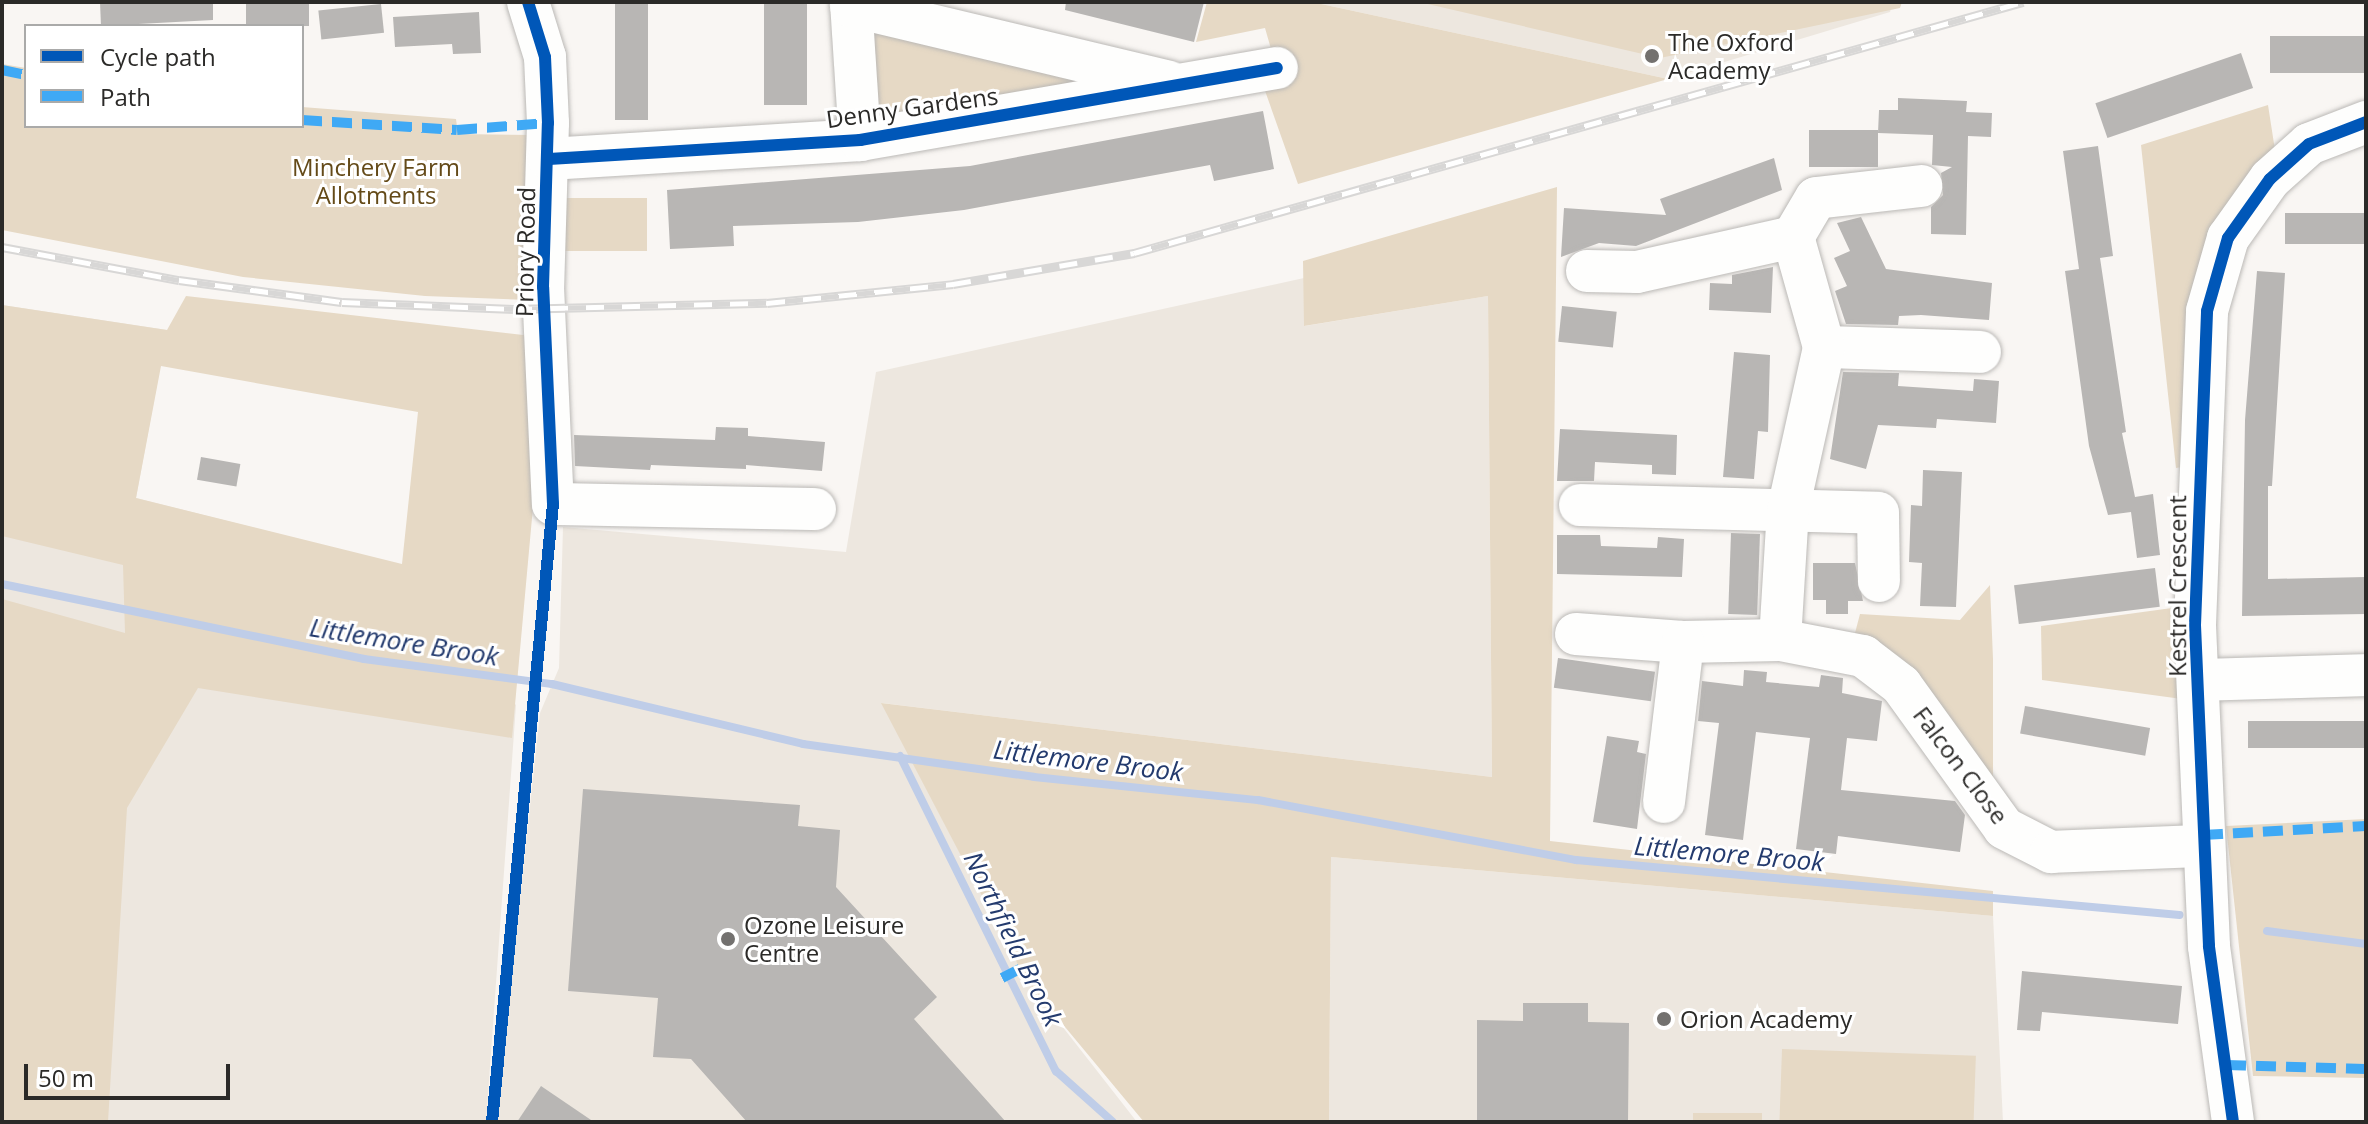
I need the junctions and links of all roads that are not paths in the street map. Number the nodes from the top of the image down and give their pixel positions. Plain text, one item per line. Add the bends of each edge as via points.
1 (528, 2) edge
2 (851, 4) edge
3 (1277, 68) dead end
4 (1187, 87) junction
5 (2366, 122) edge
6 (860, 140) junction
7 (549, 159) junction
8 (1921, 186) dead end
9 (1793, 237) junction
10 (1587, 271) dead end
11 (1824, 347) junction
12 (1980, 352) dead end
13 (1580, 505) dead end
14 (815, 509) dead end
15 (1788, 510) junction
16 (1879, 581) dead end
17 (1576, 634) dead end
18 (1780, 640) junction
19 (1683, 642) junction
20 (2366, 675) edge
21 (2199, 680) junction
22 (1664, 802) dead end
23 (2203, 846) junction
24 (2233, 1122) edge

1 - 7 street, Priory Road via 545,57
2 - 4 street, Denny Gardens
2 - 6 street, Denny Gardens
3 - 4 street, Denny Gardens
4 - 6 street, Denny Gardens
5 - 21 street, Kestrel Crescent via 2309,144 2270,179 2228,238 2207,311 2197,506
6 - 7 street, Denny Gardens
7 - 14 street, Priory Road via 543,287 553,504
8 - 9 street via 1816,198
9 - 10 street via 1637,272
9 - 11 street
11 - 12 street
11 - 15 street
13 - 15 street
15 - 16 street via 1878,513
15 - 18 street
17 - 19 street, Falcon Close
18 - 19 street, Falcon Close
18 - 23 street, Falcon Close via 1863,656 1901,685 2004,828 2051,852
19 - 22 street
20 - 21 street
21 - 23 street, Kestrel Crescent
23 - 24 street, Kestrel Crescent via 2209,946

